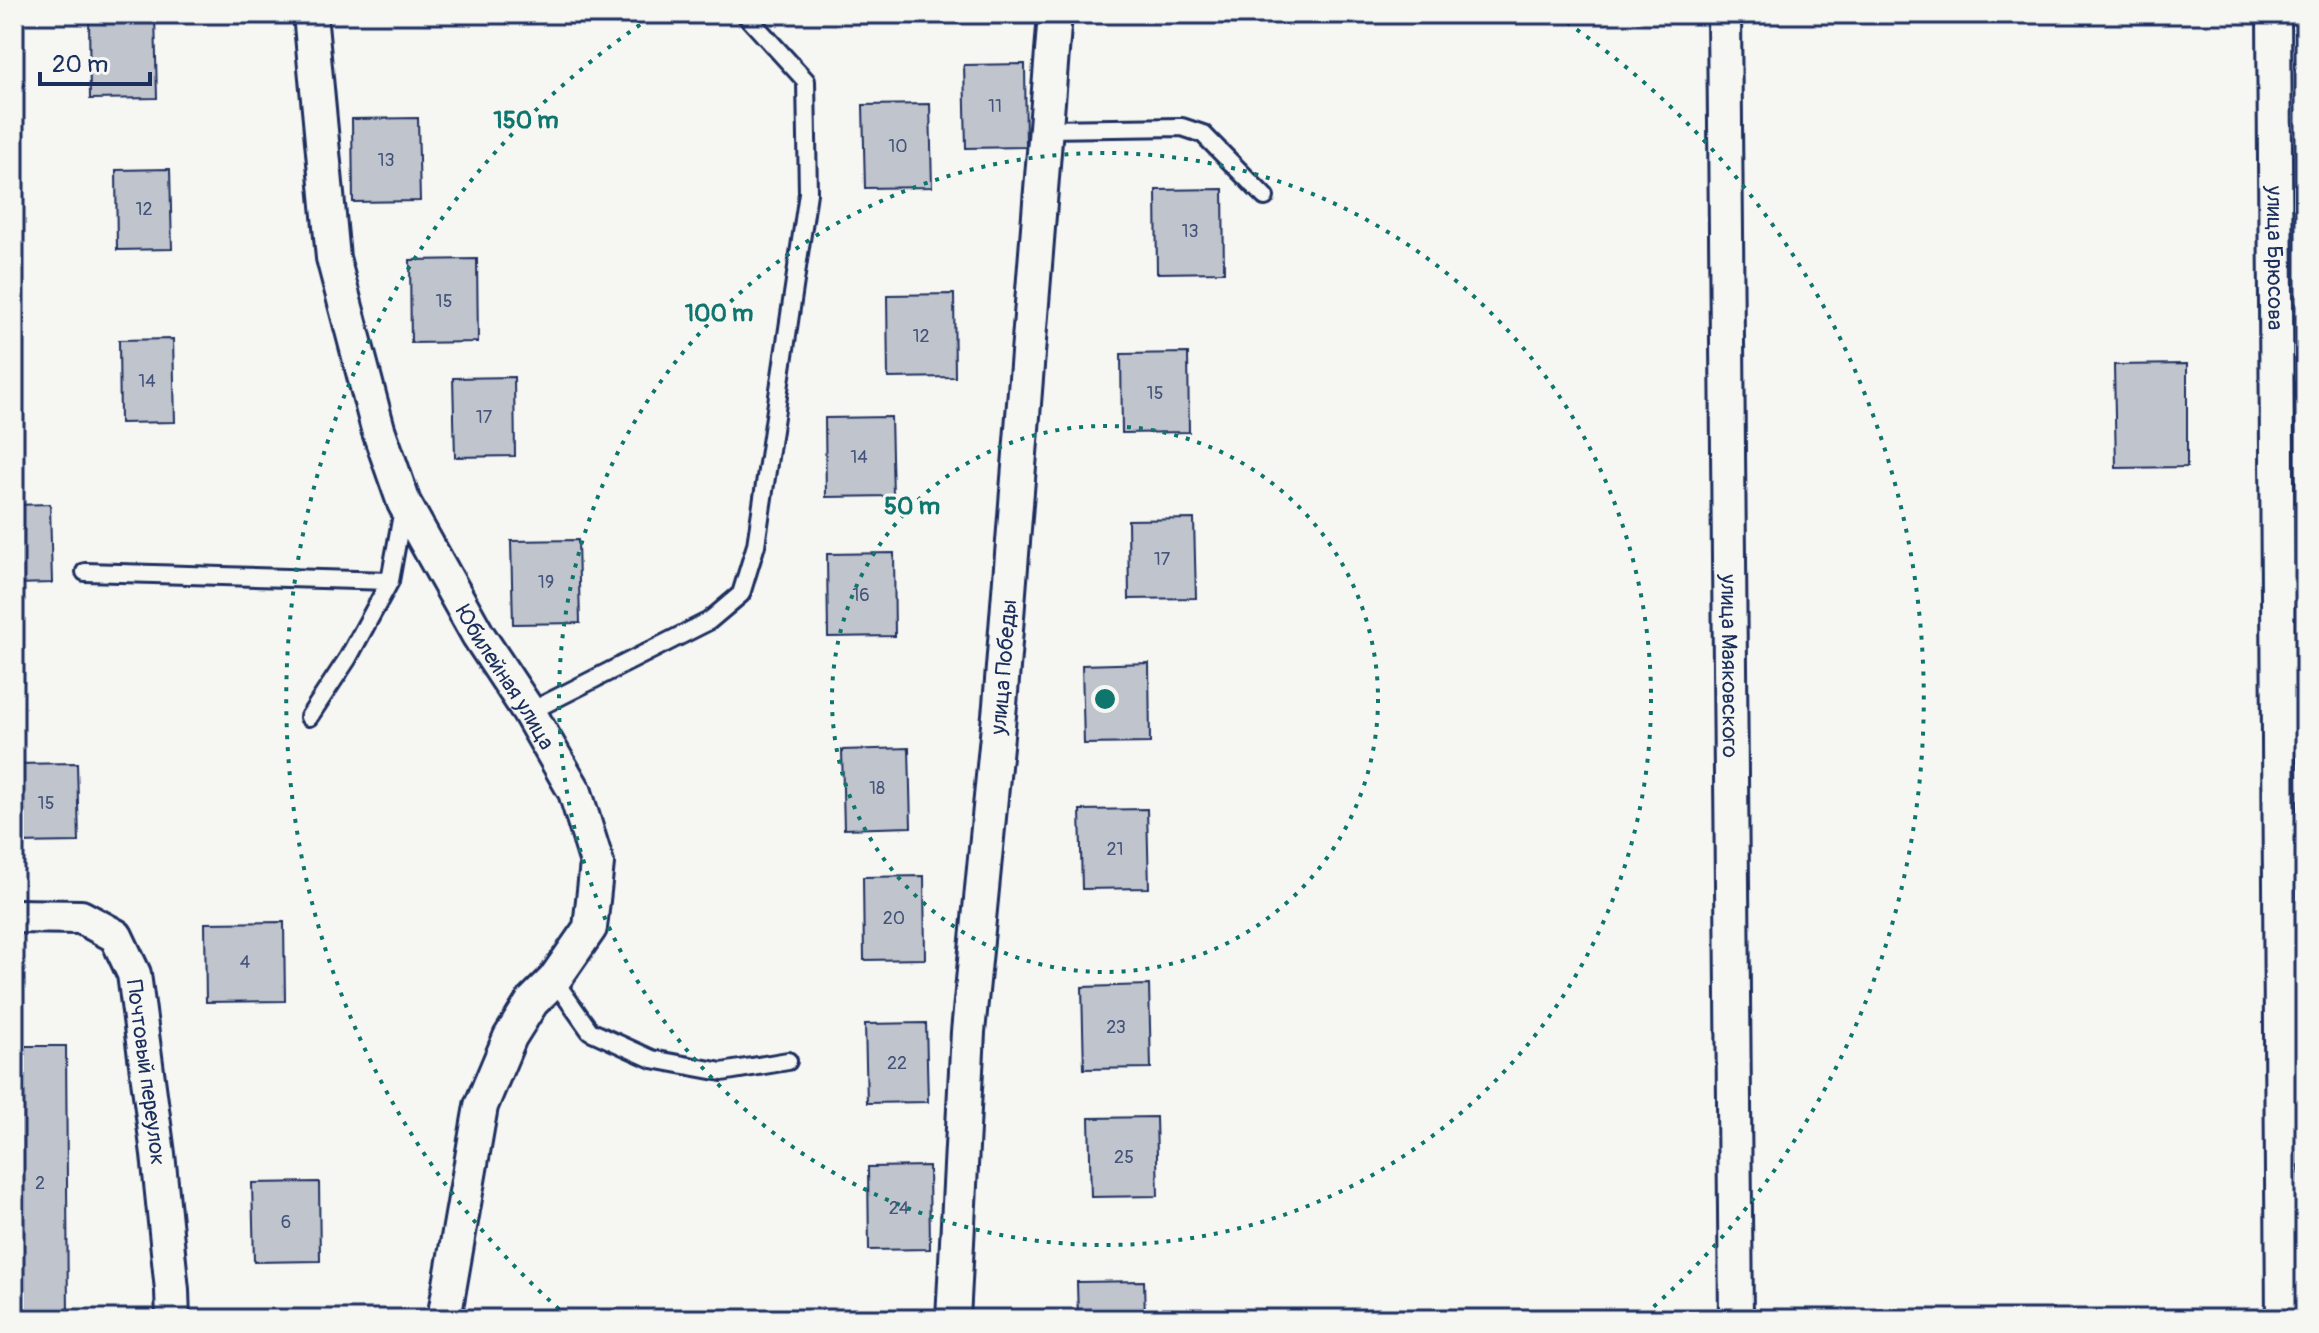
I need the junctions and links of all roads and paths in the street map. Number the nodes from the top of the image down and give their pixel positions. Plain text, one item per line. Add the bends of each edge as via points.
1 (310, 14) edge
2 (745, 14) edge
3 (1055, 14) edge
4 (1724, 14) edge
5 (2274, 14) edge
6 (1045, 129) junction
7 (1265, 197) dead end
8 (404, 503) junction
9 (85, 572) dead end
10 (390, 581) junction
11 (529, 712) junction
12 (309, 717) dead end
13 (14, 916) edge
14 (554, 980) junction
15 (788, 1061) dead end
16 (173, 1319) edge
17 (444, 1319) edge
18 (953, 1319) edge
19 (1736, 1319) edge
20 (2283, 1319) edge

1 - 8 street, Юбилейная улица via 333,258 378,429
2 - 11 lane via 806,81 808,193 756,545 741,594 709,621
3 - 6 street, улица Победы
4 - 19 street, улица Маяковского
5 - 20 street, улица Брюсова
6 - 7 lane via 1182,127 1203,134
6 - 18 street, улица Победы via 1000,705 968,1032
8 - 10 lane
8 - 11 street, Юбилейная улица via 478,635
9 - 10 lane
10 - 12 lane
11 - 14 street, Юбилейная улица via 575,792 597,863 590,928
13 - 16 street, Почтовый переулок via 81,917 116,936 134,974
14 - 15 lane via 590,1031 652,1059 722,1072
14 - 17 street, Юбилейная улица via 510,1037 481,1106

